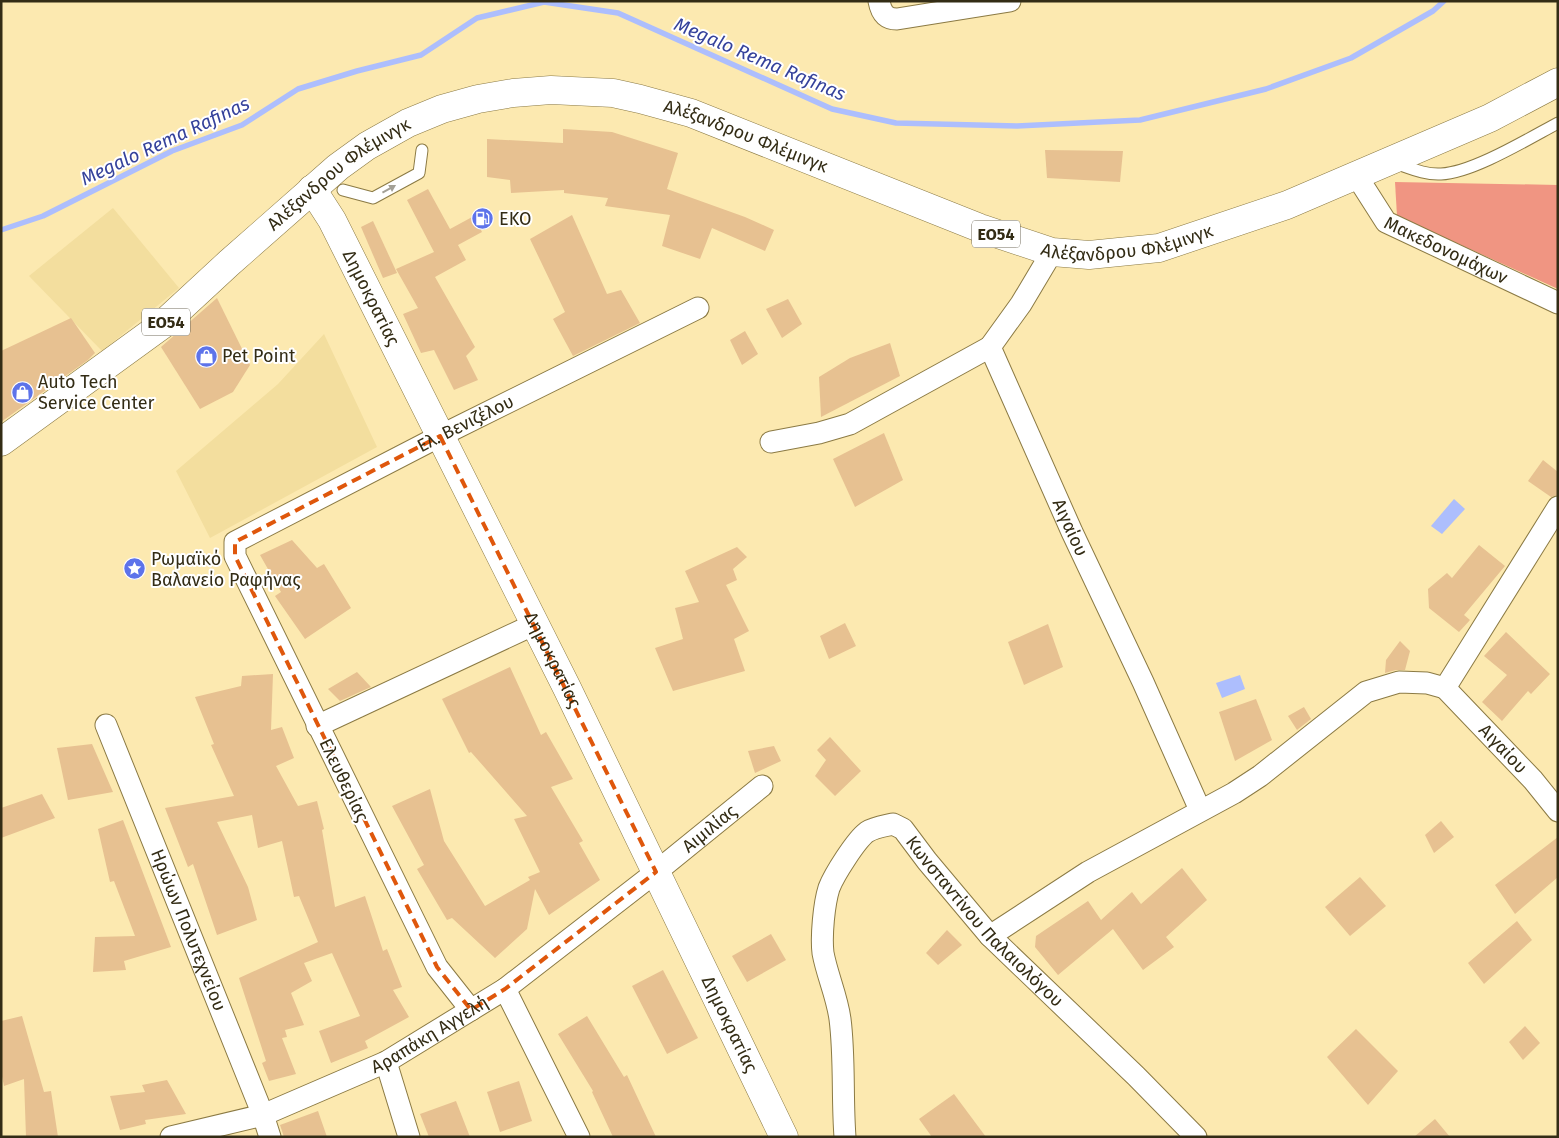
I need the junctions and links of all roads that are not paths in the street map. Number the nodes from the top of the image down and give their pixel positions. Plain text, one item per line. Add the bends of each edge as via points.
1 (879, 1) edge
2 (1010, 1) edge
3 (1558, 82) edge
4 (1558, 124) edge
5 (422, 150) dead end
6 (1389, 161) junction
7 (1356, 175) junction
8 (312, 189) junction
9 (343, 190) dead end
10 (1052, 252) junction
11 (1558, 303) edge
12 (698, 308) dead end
13 (990, 347) junction
14 (440, 436) junction
15 (1, 442) edge
16 (771, 442) dead end
17 (1558, 507) edge
18 (235, 542) joint
19 (535, 624) junction
20 (1445, 688) junction
21 (106, 725) dead end
22 (317, 726) junction
23 (762, 786) dead end
24 (1200, 810) junction
25 (1558, 811) edge
26 (656, 872) junction
27 (990, 936) junction
28 (505, 989) junction
29 (471, 1010) junction
30 (386, 1062) junction
31 (263, 1115) junction
32 (171, 1137) edge
33 (270, 1137) edge
34 (409, 1137) edge
35 (579, 1137) edge
36 (784, 1137) edge
37 (845, 1137) edge
38 (1196, 1137) edge

1 - 2 street via 886,17 897,19
3 - 6 main road, Αλέξανδρου Φλέμινγκ / ΕΟ54 via 1490,118
4 - 6 lane via 1455,173 1425,172
9 -> 5 lane via 373,198 419,173
6 - 7 main road, Αλέξανδρου Φλέμινγκ / ΕΟ54
7 - 10 main road, Αλέξανδρου Φλέμινγκ / ΕΟ54 via 1288,205 1159,248 1089,254
7 - 11 street, Μακεδονομάχων via 1386,222
8 - 10 main road, Αλέξανδρου Φλέμινγκ / ΕΟ54 via 368,146 408,123 442,109 513,92 604,92 640,98 691,113 980,228
8 - 14 main road, Δημοκρατίας via 332,220
8 - 15 main road, Αλέξανδρου Φλέμινγκ / ΕΟ54 via 162,325
10 - 13 street
12 - 14 street, Ελ. Βενιζέλου
13 - 16 street via 850,424
13 - 24 street, Αιγαίου
14 - 18 street, Ελ. Βενιζέλου
14 - 19 main road, Δημοκρατίας
17 - 20 street
18 - 22 street, Ελευθερίας via 235,556
19 - 22 street
19 - 26 main road, Δημοκρατίας
20 - 24 street via 1427,683 1399,682 1366,692 1260,776
20 - 25 street, Αιγαίου via 1533,780
21 - 31 street, Ηρώων Πολυτεχνείου
22 - 29 street, Ελευθερίας via 437,967
23 - 26 street, Αιμιλίας
24 - 27 street via 1088,872
26 - 28 street, Αραπάκη Αγγελή
26 - 36 main road, Δημοκρατίας
27 - 37 street, Κωνσταντίνου Παλαιολόγου via 926,861 903,828 893,824 879,827 867,832 853,847 830,887 823,932 823,951 840,1018
27 - 38 street, Κωνσταντίνου Παλαιολόγου
28 - 29 street, Αραπάκη Αγγελή
28 - 35 street
29 - 30 street, Αραπάκη Αγγελή
30 - 31 street, Αραπάκη Αγγελή
30 - 34 street
31 - 32 street, Αραπάκη Αγγελή
31 - 33 street, Ηρώων Πολυτεχνείου

